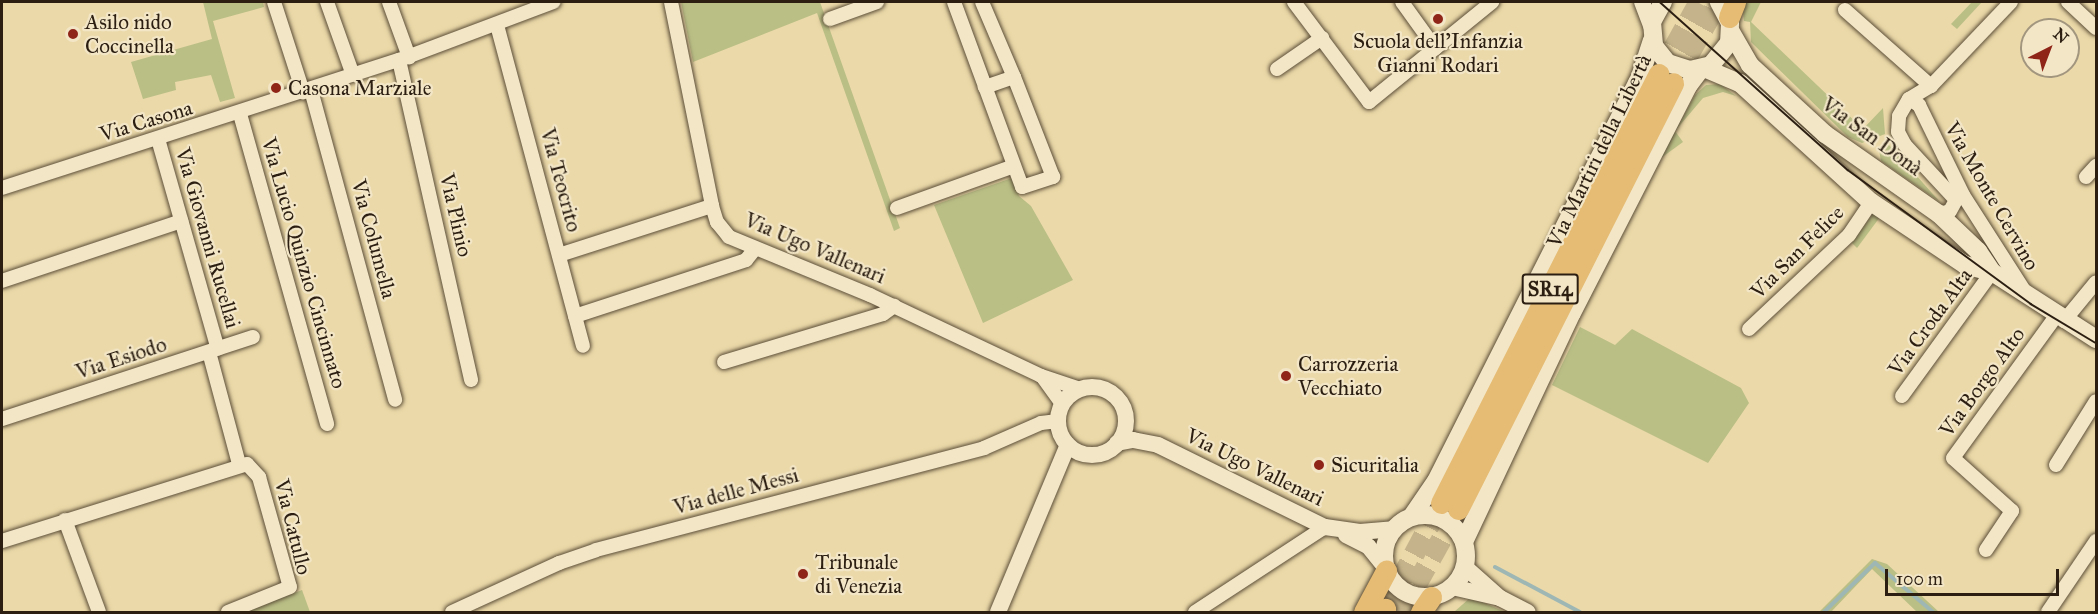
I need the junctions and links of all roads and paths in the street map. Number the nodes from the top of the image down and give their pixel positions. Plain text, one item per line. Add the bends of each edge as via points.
1 (274, 2) edge
2 (327, 2) edge
3 (389, 2) edge
4 (549, 2) edge
5 (671, 2) edge
6 (877, 2) edge
7 (954, 2) edge
8 (982, 2) edge
9 (1294, 2) edge
10 (1402, 2) edge
11 (1492, 2) edge
12 (1642, 2) edge
13 (1663, 2) edge
14 (2011, 2) edge
15 (850, 6) edge
16 (2072, 6) edge
17 (1845, 10) dead end
18 (1728, 13) edge
19 (830, 19) dead end
20 (497, 26) junction
21 (2097, 28) edge
22 (1652, 33) junction
23 (1322, 38) junction
24 (1435, 48) junction
25 (404, 59) junction
26 (1277, 69) dead end
27 (1702, 69) junction
28 (353, 75) junction
29 (1014, 77) junction
30 (1666, 79) tunnel mouth
31 (1931, 86) junction
32 (985, 87) junction
33 (307, 91) junction
34 (1909, 99) junction
35 (1923, 113) junction
36 (240, 114) junction
37 (158, 139) junction
38 (1014, 166) junction
39 (2097, 166) edge
40 (2086, 177) dead end
41 (2, 188) edge
42 (1871, 202) junction
43 (712, 206) junction
44 (897, 208) dead end
45 (1939, 214) junction
46 (181, 221) junction
47 (1985, 231) junction
48 (754, 250) junction
49 (1978, 252) junction
50 (559, 255) junction
51 (1965, 265) junction
52 (1992, 272) junction
53 (2, 281) edge
54 (2097, 282) edge
55 (2029, 299) junction
56 (894, 306) junction
57 (575, 316) junction
58 (2060, 319) junction
59 (1749, 329) dead end
60 (253, 337) dead end
61 (2097, 339) edge
62 (583, 346) dead end
63 (213, 350) junction
64 (724, 362) dead end
65 (1041, 376) junction
66 (471, 380) dead end
67 (1080, 389) junction
68 (1902, 396) dead end
69 (395, 400) dead end
70 (2097, 402) edge
71 (1062, 404) junction
72 (1125, 414) junction
73 (2, 419) edge
74 (327, 424) dead end
75 (1062, 433) junction
76 (1117, 443) junction
77 (1158, 445) junction
78 (1090, 455) junction
79 (239, 464) junction
80 (2056, 465) dead end
81 (1055, 481) junction
82 (1449, 506) tunnel mouth
83 (1412, 516) junction
84 (65, 520) junction
85 (1328, 528) junction
86 (1394, 529) junction
87 (2, 541) edge
88 (2097, 541) edge
89 (1464, 542) junction
90 (1986, 550) dead end
91 (1465, 567) junction
92 (1386, 569) junction
93 (1452, 587) junction
94 (1500, 598) junction
95 (1426, 605) edge
96 (2052, 611) edge
97 (99, 612) edge
98 (228, 612) edge
99 (452, 612) edge
100 (998, 612) edge
101 (1195, 612) edge
102 (1364, 612) edge
103 (1528, 612) edge

1 - 33 street
2 - 28 street
3 - 25 street
4 - 20 street, Via Casona
5 - 43 street, Via Ugo Vallenari
6 - 15 street
7 - 32 street
8 - 29 street
9 - 23 street
10 - 24 street
11 - 24 street
12 - 22 street, Via San Donà
13 - 22 main road
14 - 31 street, Via Monte Cervino
15 - 19 street
16 - 21 street
17 - 31 street
18 - 27 main road, Via San Donà via 1725,52
18 - 45 main road, Via San Donà via 1750,65 1825,134
20 - 25 street, Via Casona
20 - 50 street, Via Teocrito
22 - 27 main road, Via San Donà via 1668,63 1684,69
22 - 83 main road, Via Martiri della Libertà via 1640,77 1436,481
23 - 24 street via 1369,102
23 - 26 street
25 - 28 street, Via Casona
25 - 66 street, Via Plinio
27 - 42 main road, Via San Donà via 1740,83
27 - 89 main road via 1688,86 1572,313
28 - 33 street, Via Casona
29 - 32 street
29 - 38 street via 1053,177 1022,187
30 - 82 main road, Via Martiri della Libertà / SR14
31 - 34 street, Via Monte Cervino
31 - 35 street, Via Monte Cervino
32 - 38 street
33 - 36 street, Via Casona
33 - 69 street, Via Columella
34 - 35 street, Via Monte Cervino
34 - 45 street, Via Monte Cervino via 1899,116 1901,139 1956,200 1950,211
35 - 47 street, Via Monte Cervino
36 - 37 street, Via Casona
36 - 74 street, Via Lucio Quinzio Cincinnato
37 - 41 street, Via Casona
37 - 46 street, Via Giovanni Rucellai
38 - 44 street
39 - 40 street
42 - 51 main road, Via San Donà
42 - 59 street, Via San Felice via 1849,235
43 - 48 street, Via Ugo Vallenari via 717,222 729,237
43 - 50 street
45 - 49 main road, Via San Donà
46 - 53 street
46 - 63 street, Via Giovanni Rucellai
47 - 49 street
47 - 55 street, Via Monte Cervino
48 - 56 street, Via Ugo Vallenari
48 - 57 street via 746,260
49 - 51 street
49 - 52 main road, Via San Donà
50 - 57 street, Via Teocrito
51 - 52 main road, Via San Donà
52 - 55 main road, Via San Donà
52 - 68 street, Via Croda Alta
54 - 58 street
55 - 58 main road, Via San Donà
56 - 64 street via 872,318
56 - 65 street, Via Ugo Vallenari
57 - 62 street, Via Teocrito
58 - 61 main road, Via San Donà
58 - 90 street, Via Borgo Alto via 1953,458 2012,512
60 - 63 street, Via Esiodo
63 - 73 street, Via Esiodo
63 - 79 street, Via Giovanni Rucellai
65 - 67 street, Via Ugo Vallenari
65 - 71 street, Via Ugo Vallenari via 1056,390
67 - 71 street
67 - 72 street via 1106,390
70 - 80 street
71 - 75 street
72 - 76 street via 1127,425
72 - 77 street, Via Ugo Vallenari
75 - 78 street
75 - 81 street
75 - 99 street, Via delle Messi via 1037,426 984,448 576,556
76 - 77 street, Via Ugo Vallenari via 1133,440
76 - 78 street via 1100,454
77 - 85 street, Via Ugo Vallenari
78 - 81 street
79 - 84 street
79 - 98 street, Via Catullo via 252,466 259,477 290,587
81 - 100 street via 1042,502
83 - 86 main road
83 - 89 main road via 1437,516 1449,522
84 - 87 street
84 - 97 street
85 - 86 street via 1370,532
85 - 92 street, Via Ugo Vallenari via 1368,546
85 - 101 street
86 - 92 main road via 1385,547
88 - 96 street
89 - 91 main road
91 - 93 main road
91 - 94 street
92 - 95 main road via 1404,592
92 - 102 main road
93 - 94 street
93 - 95 main road
94 - 103 street

